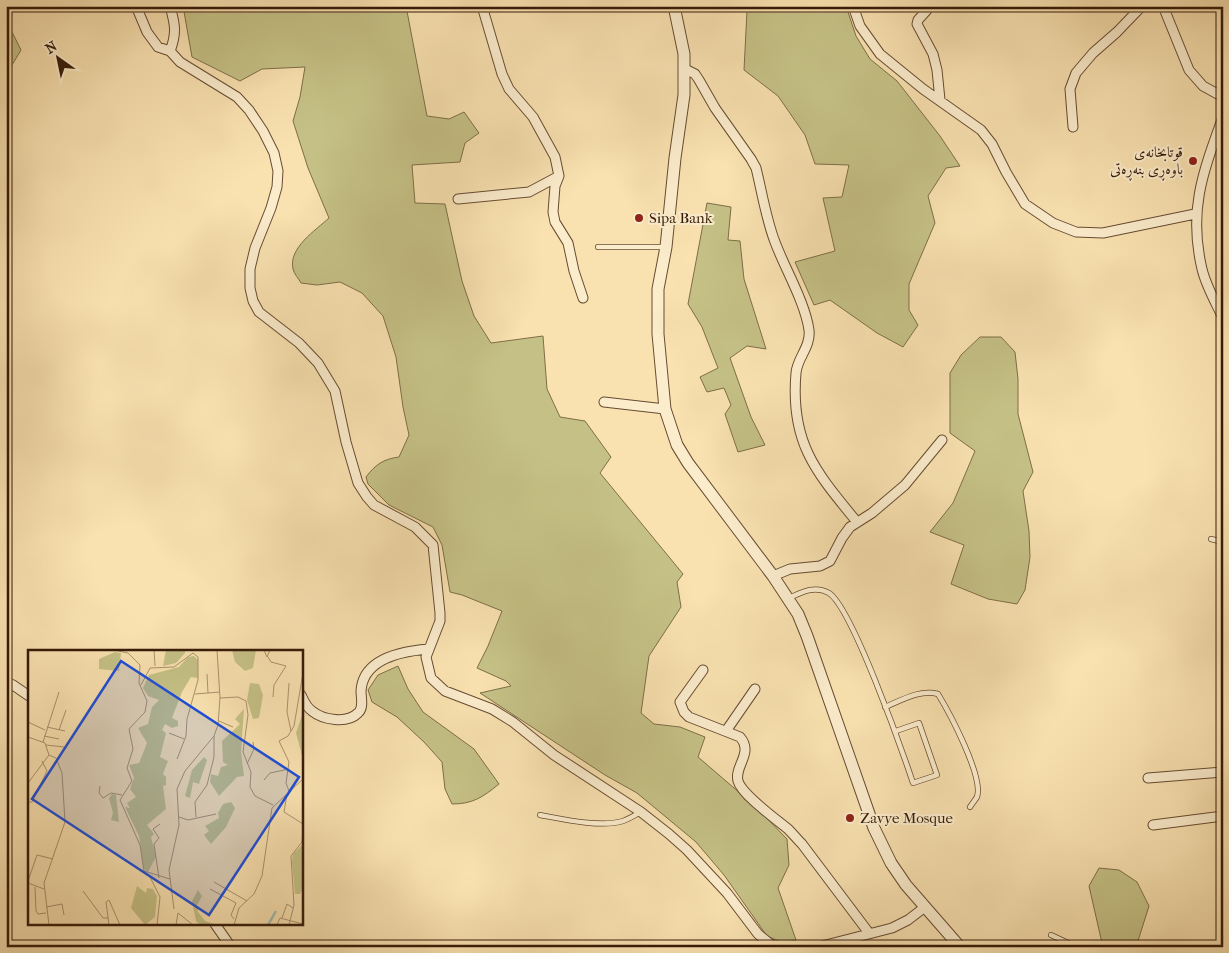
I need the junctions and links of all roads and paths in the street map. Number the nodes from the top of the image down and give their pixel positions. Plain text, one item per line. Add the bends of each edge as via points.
1 (136, 6) edge
2 (170, 6) edge
3 (482, 6) edge
4 (674, 6) edge
5 (853, 6) edge
6 (927, 6) edge
7 (1142, 6) edge
8 (1163, 6) edge
9 (170, 50) junction
10 (685, 69) junction
11 (1223, 96) edge
12 (940, 100) junction
13 (1223, 117) edge
14 (1073, 127) dead end
15 (559, 176) junction
16 (458, 199) dead end
17 (1196, 214) junction
18 (598, 247) dead end
19 (666, 247) junction
20 (583, 298) dead end
21 (1223, 318) edge
22 (604, 402) dead end
23 (665, 409) junction
24 (942, 440) dead end
25 (857, 522) junction
26 (1211, 539) dead end
27 (1223, 542) edge
28 (773, 576) junction
29 (788, 598) junction
30 (429, 649) junction
31 (703, 670) dead end
32 (6, 682) edge
33 (755, 689) dead end
34 (28, 695) edge
35 (302, 697) edge
36 (885, 707) junction
37 (726, 731) junction
38 (896, 731) junction
39 (1223, 772) edge
40 (1148, 778) dead end
41 (970, 807) dead end
42 (641, 812) junction
43 (540, 815) dead end
44 (1223, 816) edge
45 (1153, 825) dead end
46 (925, 907) junction
47 (216, 926) edge
48 (869, 933) junction
49 (1051, 935) dead end
50 (6, 936) edge
51 (8, 947) edge
52 (231, 947) edge
53 (774, 947) edge
54 (818, 947) edge
55 (960, 947) edge
56 (1077, 947) edge

1 - 9 street via 147,32 158,47
2 - 9 street via 175,37
3 - 15 street via 502,74 509,89 545,137 555,157
4 - 10 street
5 - 12 street via 860,26 880,54
6 - 12 street via 928,10 917,24 933,54
7 - 14 street via 1076,73 1070,90
8 - 11 street via 1189,70 1203,86
9 - 30 street via 180,62 238,97 263,131 274,153 277,187 254,248 250,269 253,301 260,312 318,363 335,391 358,483 367,497 374,505 415,527 433,545 440,621
10 - 19 street
10 - 25 street via 700,80 756,168 774,240 809,330 808,346 796,369 794,395 804,448 812,464
12 - 17 street via 981,130 1025,204 1053,223 1076,232 1103,232
13 - 17 street via 1202,180
15 - 16 street via 528,192
15 - 20 street via 553,212 555,222 568,243
17 - 21 street via 1196,238 1202,271
18 - 19 lane
19 - 23 street via 658,289 658,334
22 - 23 street
23 - 28 street via 688,463
24 - 25 street via 906,485
25 - 28 street via 842,538 830,561
26 - 27 lane
28 - 29 street
29 - 36 lane via 808,589 820,589 831,594 854,633
29 - 46 street via 807,636 874,828 891,862
30 - 35 street via 389,656 367,671 363,680 362,706 360,712 352,717 320,716 305,704
30 - 42 street via 426,657 431,678 445,691 492,709 554,755
31 - 37 street via 680,706 689,717
32 - 34 street
33 - 37 street
36 - 38 lane
36 - 41 lane via 928,691 938,694 974,771 978,788
37 - 48 street via 740,737 745,748 738,782 802,844
38 - 38 lane via 913,783 936,775 920,723
39 - 40 street
42 - 43 lane via 613,822 565,820
42 - 53 street via 687,850 727,893 758,934
44 - 45 street
46 - 48 street via 892,928
46 - 55 street
47 - 52 street
48 - 54 street
49 - 56 lane
50 - 51 street

